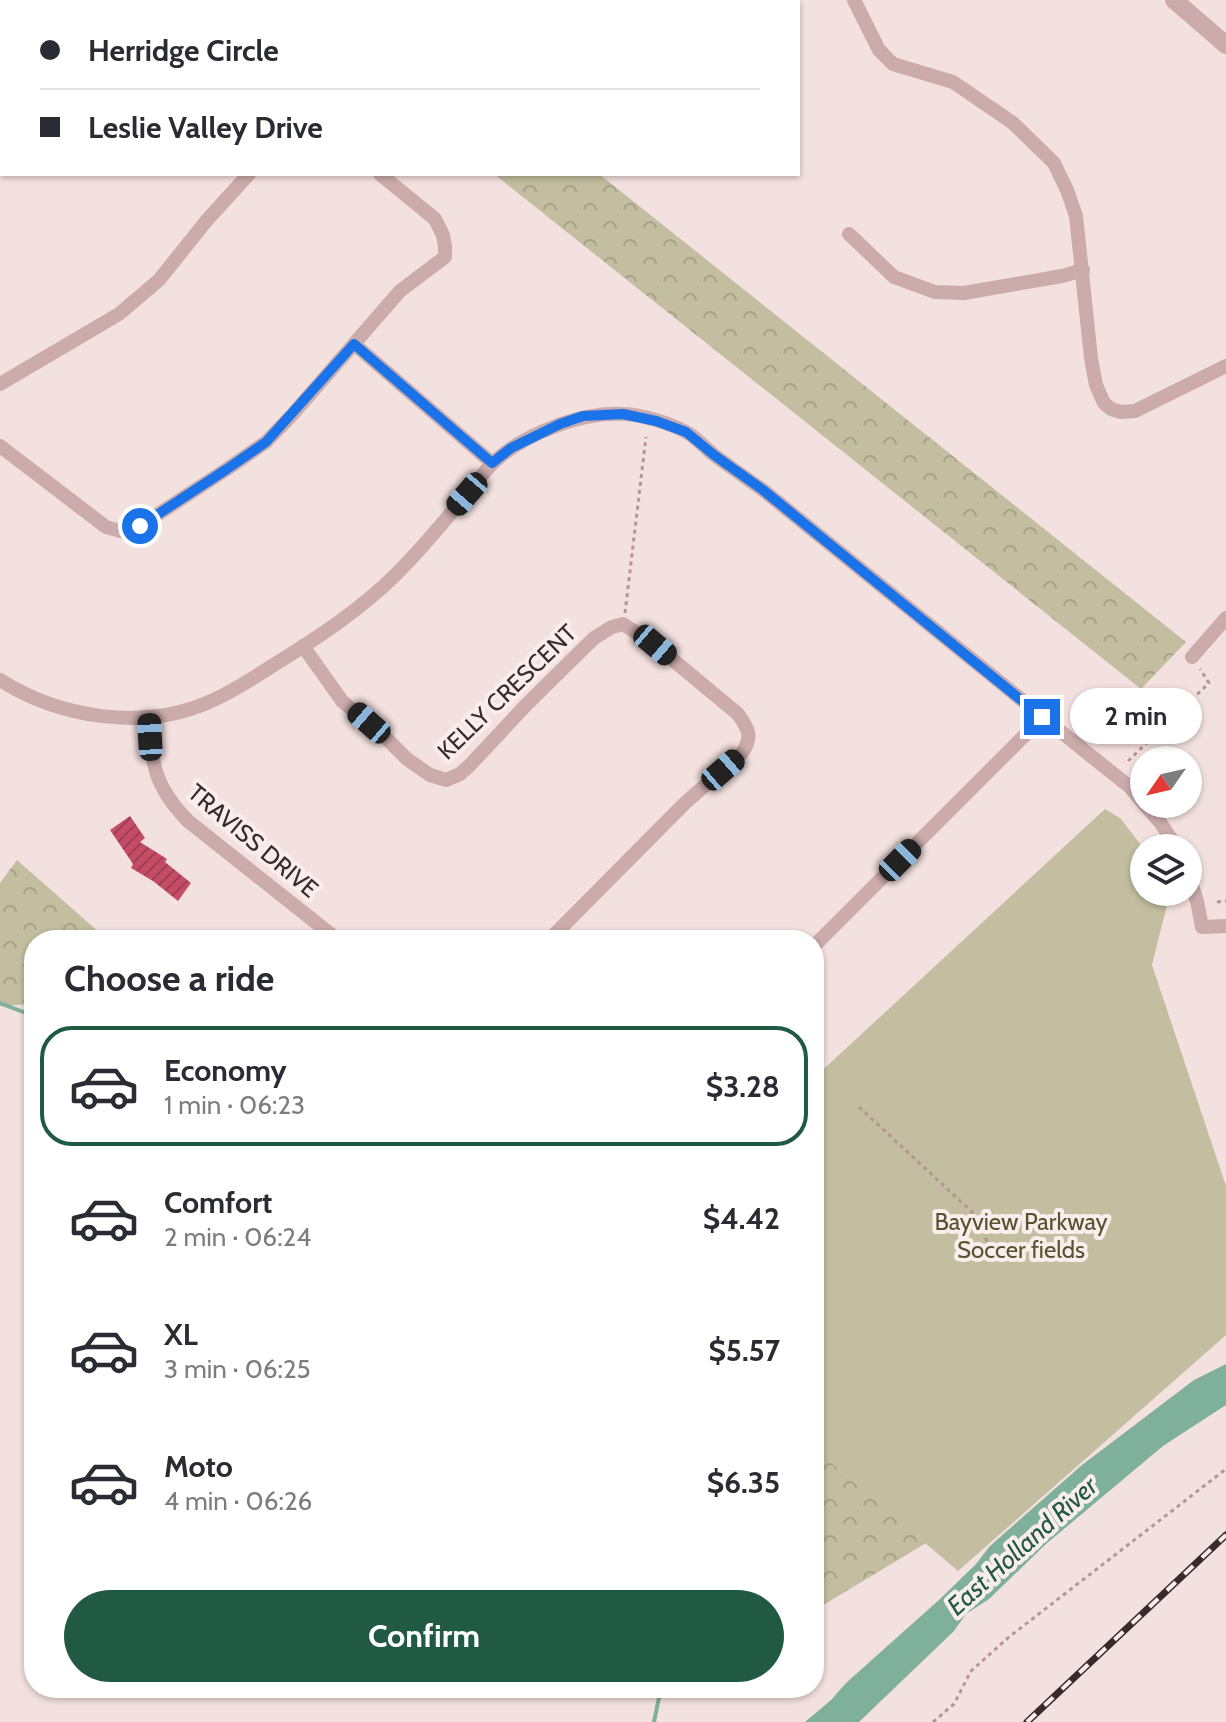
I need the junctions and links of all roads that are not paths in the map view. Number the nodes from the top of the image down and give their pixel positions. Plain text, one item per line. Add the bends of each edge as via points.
1 (854, 0) edge
2 (1174, 0) edge
3 (1226, 45) edge
4 (247, 176) edge
5 (382, 176) edge
6 (849, 234) dead end
7 (1083, 270) junction
8 (354, 344) junction
9 (1226, 366) edge
10 (0, 384) edge
11 (0, 446) edge
12 (492, 463) junction
13 (1226, 618) edge
14 (303, 646) junction
15 (1192, 657) road end
16 (0, 680) edge
17 (1042, 717) junction
18 (149, 718) junction
19 (1130, 787) edge
20 (1198, 906) edge
21 (1226, 926) edge
22 (325, 930) edge
23 (559, 930) edge
24 (824, 936) edge

1 - 7 street via 879,50 893,64 953,82 1013,123 1054,163 1076,216
2 - 3 street
4 - 10 street via 136,300
5 - 8 street via 435,219 445,257 400,291
6 - 7 street via 894,277 935,292 964,293
7 - 9 street via 1096,385 1111,409 1135,411
8 - 11 street via 266,442 124,532 106,527
8 - 12 street
12 - 14 street via 375,595
12 - 17 street via 511,448 583,416 623,414 686,432
13 - 15 street
14 - 18 street via 209,702
14 - 23 street, KELLY CRESCENT via 342,701 407,759 446,780 470,765 594,638 623,624 738,714 749,736 742,753
16 - 18 street via 76,711
17 - 19 street
17 - 24 street
18 - 22 street, TRAVISS DRIVE via 153,759 173,805
20 - 21 street via 1202,927

